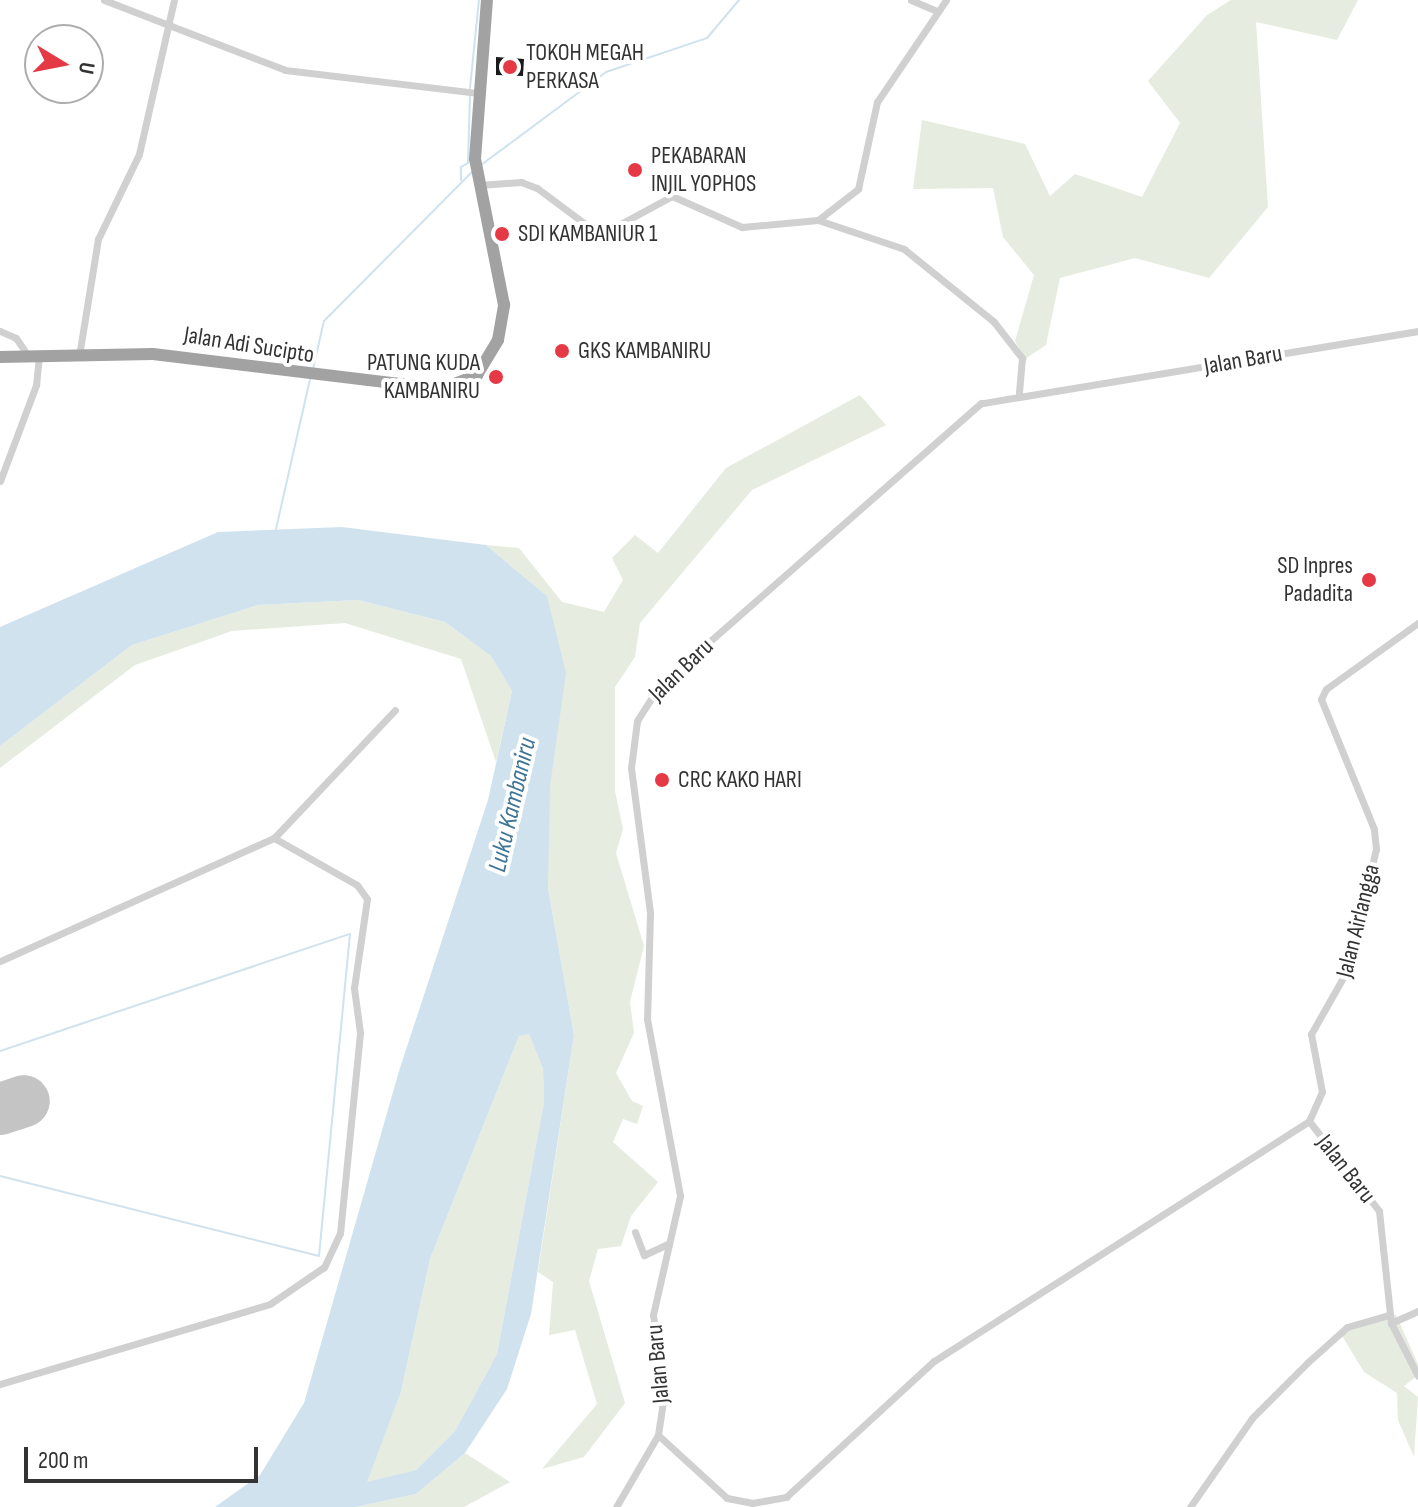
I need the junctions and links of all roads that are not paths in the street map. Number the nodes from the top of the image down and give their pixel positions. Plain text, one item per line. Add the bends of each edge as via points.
1 (104, 0) edge
2 (174, 0) edge
3 (487, 0) edge
4 (911, 0) edge
5 (946, 0) edge
6 (937, 11) junction
7 (167, 28) junction
8 (472, 93) junction
9 (477, 182) junction
10 (818, 220) junction
11 (0, 331) edge
12 (1418, 331) edge
13 (79, 356) junction
14 (0, 357) edge
15 (34, 357) junction
16 (1019, 393) junction
17 (0, 481) edge
18 (1418, 623) edge
19 (395, 710) dead end
20 (274, 838) junction
21 (0, 961) edge
22 (1309, 1121) junction
23 (635, 1232) dead end
24 (668, 1244) junction
25 (1418, 1311) edge
26 (1390, 1319) junction
27 (1418, 1376) edge
28 (0, 1384) edge
29 (658, 1435) junction
30 (616, 1507) edge
31 (1190, 1507) edge

1 - 7 street
2 - 7 street
3 - 8 highway
4 - 6 street
5 - 6 street
6 - 10 street via 877,102 858,189
7 - 8 street via 285,70
7 - 13 street via 139,154 98,239
8 - 9 highway
9 - 10 street via 537,188 600,235 672,196 693,200 742,227
9 - 13 highway, Jalan Adi Sucipto via 504,305 485,367 466,382 441,389 306,376 180,356
10 - 16 street via 904,249 994,322 1022,358
11 - 15 street via 16,338
12 - 16 street, Jalan Baru
13 - 15 highway, Jalan Adi Sucipto
14 - 15 highway, Jalan Adi Sucipto
15 - 17 street via 36,385
16 - 24 street, Jalan Baru via 981,403 945,430 659,686 637,721 632,787 650,913 647,1019 680,1196
18 - 22 street, Jalan Airlangga via 1321,699 1374,829 1376,849 1348,969 1311,1034 1322,1092
19 - 20 street
20 - 21 street
20 - 28 street via 357,885 367,899 354,988 360,1033 337,1244 317,1274 270,1304
22 - 26 street, Jalan Baru via 1379,1211
22 - 29 street, Jalan Baru via 934,1361 780,1500 727,1498
23 - 24 street via 644,1255
24 - 29 street, Jalan Baru via 653,1315 665,1388
25 - 26 street
26 - 27 street, Jalan Baru
26 - 31 street via 1347,1327 1308,1362 1252,1418
29 - 30 street

